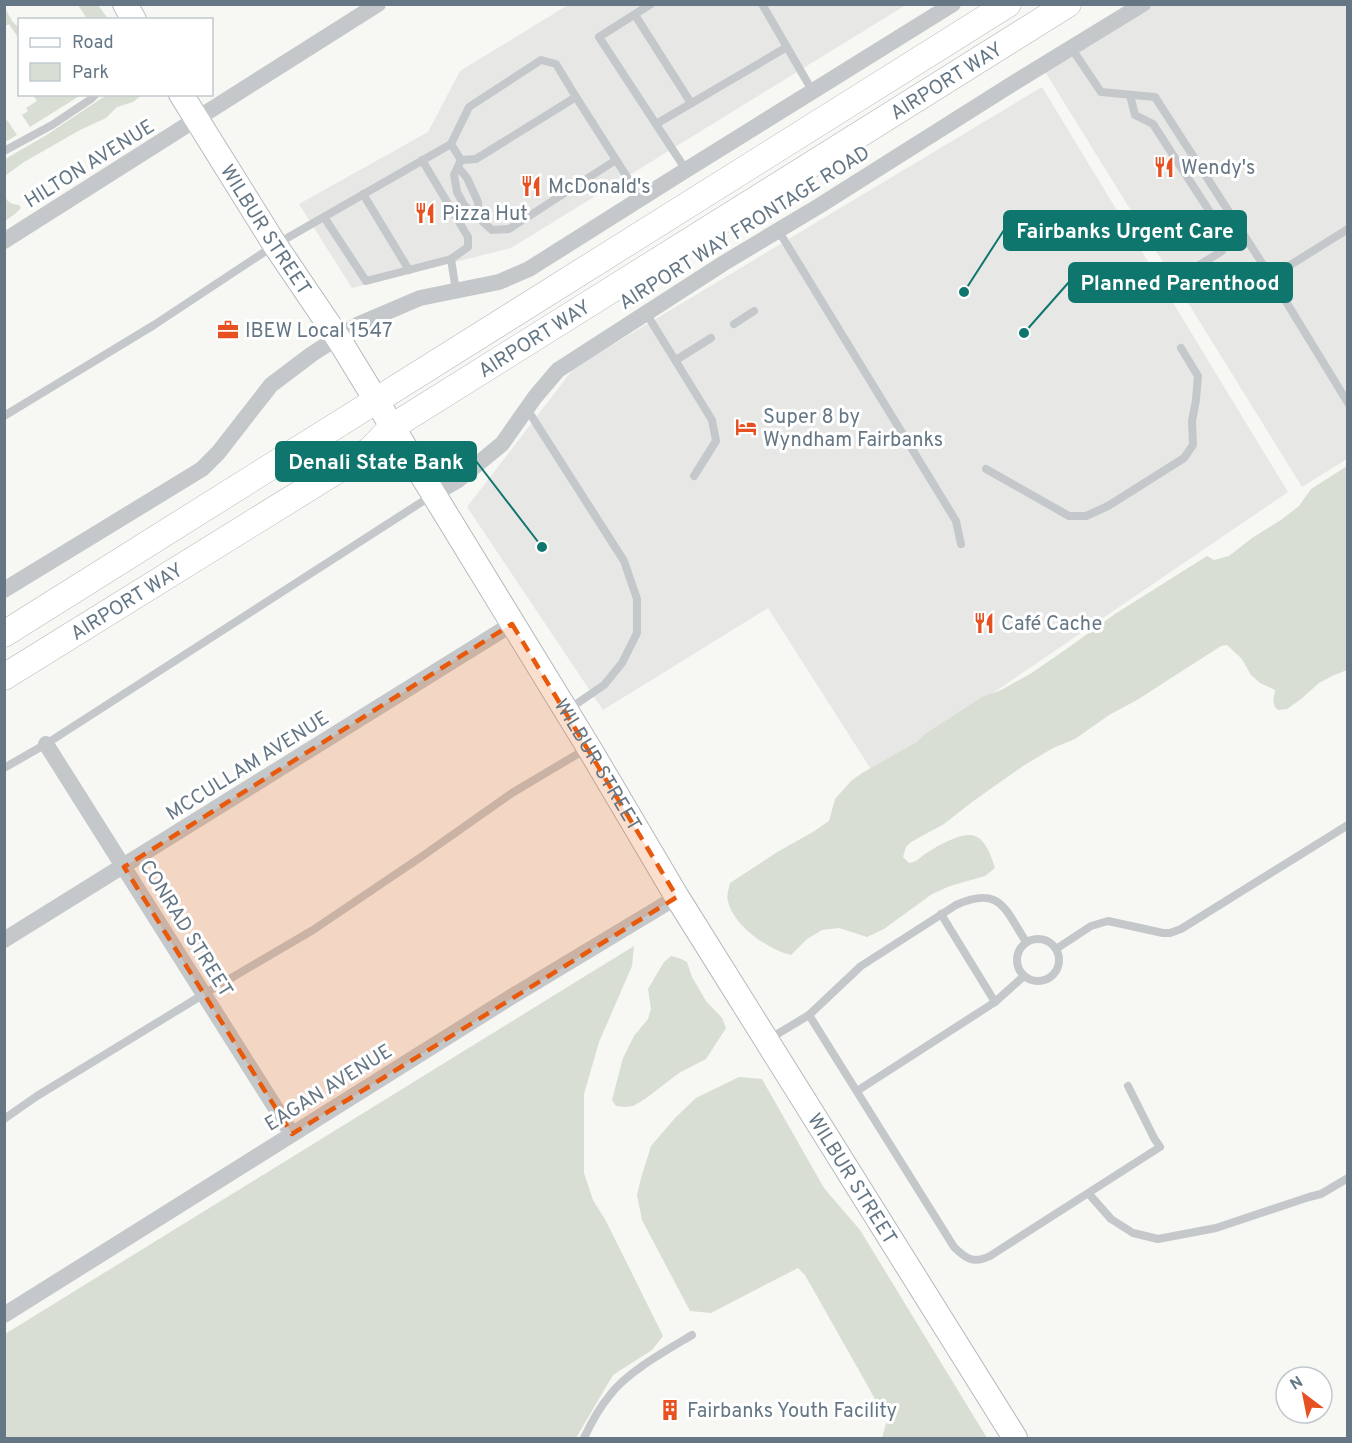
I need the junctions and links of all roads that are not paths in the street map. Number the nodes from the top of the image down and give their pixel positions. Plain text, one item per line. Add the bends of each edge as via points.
1 (125, 4) edge
2 (378, 4) edge
3 (651, 4) edge
4 (762, 4) edge
5 (1008, 4) edge
6 (1068, 4) edge
7 (1143, 4) edge
8 (944, 7) edge
9 (634, 15) junction
10 (133, 18) edge
11 (787, 47) junction
12 (1072, 49) junction
13 (813, 92) junction
14 (1130, 95) junction
15 (94, 96) edge
16 (182, 96) edge
17 (576, 97) junction
18 (691, 103) junction
19 (196, 119) junction
20 (656, 124) junction
21 (451, 144) junction
22 (4, 151) edge
23 (422, 160) junction
24 (616, 160) junction
25 (459, 163) junction
26 (686, 170) junction
27 (363, 194) junction
28 (641, 200) junction
29 (324, 217) junction
30 (479, 217) junction
31 (1347, 229) edge
32 (778, 230) junction
33 (4, 241) edge
34 (275, 245) junction
35 (451, 259) junction
36 (1196, 267) dead end
37 (410, 270) junction
38 (1271, 277) junction
39 (456, 291) junction
40 (754, 311) dead end
41 (646, 313) junction
42 (734, 324) dead end
43 (338, 338) junction
44 (711, 338) dead end
45 (1181, 348) dead end
46 (676, 360) junction
47 (378, 401) junction
48 (1347, 402) edge
49 (527, 409) junction
50 (4, 416) edge
51 (392, 427) junction
52 (986, 469) dead end
53 (694, 476) dead end
54 (434, 494) junction
55 (961, 544) dead end
56 (4, 590) edge
57 (512, 624) junction
58 (4, 634) edge
59 (4, 677) edge
60 (566, 711) junction
61 (46, 744) junction
62 (589, 748) junction
63 (4, 768) edge
64 (1347, 825) edge
65 (124, 867) junction
66 (677, 897) junction
67 (941, 914) junction
68 (4, 940) edge
69 (1026, 942) junction
70 (1056, 949) junction
71 (1024, 976) junction
72 (204, 994) junction
73 (995, 1002) junction
74 (809, 1015) junction
75 (766, 1041) junction
76 (1128, 1086) dead end
77 (857, 1091) junction
78 (4, 1119) edge
79 (292, 1134) junction
80 (1347, 1178) edge
81 (1089, 1194) junction
82 (4, 1315) edge
83 (692, 1335) dead end
84 (584, 1438) edge
85 (1015, 1438) edge

1 - 10 street
2 - 19 street, HILTON AVENUE
3 - 9 lane
4 - 11 lane
5 - 47 main road, AIRPORT WAY
6 - 51 main road, AIRPORT WAY
7 - 12 street, AIRPORT WAY FRONTAGE ROAD
8 - 13 street
9 - 18 lane
9 - 20 lane via 600,37
11 - 13 lane
11 - 18 lane
12 - 14 lane via 1101,92
12 - 32 street, AIRPORT WAY FRONTAGE ROAD
13 - 26 street
14 - 36 lane via 1135,115 1153,124 1219,226 1224,240 1222,251
14 - 38 lane via 1155,97
15 - 22 lane
16 - 19 street, WILBUR STREET
17 - 21 lane via 556,64 541,60 469,107
17 - 24 lane
17 - 25 lane via 476,159
18 - 20 lane
19 - 33 street, HILTON AVENUE
19 - 34 street, WILBUR STREET
20 - 26 lane
21 - 23 lane
21 - 25 lane
23 - 27 lane
23 - 35 lane via 468,237 468,247
24 - 28 lane
24 - 30 lane via 509,229 492,230
25 - 30 lane via 478,202
25 - 30 lane via 454,175 457,192 464,205
26 - 28 street
27 - 29 lane
27 - 37 lane
28 - 39 street via 530,269 499,282
29 - 34 lane
29 - 37 lane via 366,281
31 - 38 lane
32 - 41 street, AIRPORT WAY FRONTAGE ROAD
32 - 55 lane via 956,521
34 - 43 street, WILBUR STREET
34 - 50 lane via 154,325
35 - 37 lane
35 - 39 lane
38 - 48 lane
39 - 43 street via 398,306
40 - 42 lane
41 - 46 lane
41 - 49 street, AIRPORT WAY FRONTAGE ROAD via 558,370
43 - 47 street, WILBUR STREET
43 - 56 street via 271,385 202,469
44 - 46 lane
45 - 52 lane via 1198,376 1193,445 1184,458 1108,506 1086,516 1070,516
46 - 53 lane via 712,420 716,441
47 - 51 street, WILBUR STREET
47 - 58 main road, AIRPORT WAY
49 - 54 street, AIRPORT WAY FRONTAGE ROAD via 502,444
49 - 60 lane via 624,561 637,599 637,633 622,663 604,685
51 - 54 street, WILBUR STREET
51 - 59 main road, AIRPORT WAY via 370,450
54 - 57 street, WILBUR STREET
54 - 61 lane
57 - 60 street, WILBUR STREET
57 - 65 street, MCCULLAM AVENUE
60 - 62 street, WILBUR STREET
61 - 63 lane
61 - 65 street, CONRAD STREET
62 - 66 street, WILBUR STREET
62 - 72 lane via 512,793 313,930
64 - 70 lane via 1181,929 1163,933 1108,921 1091,926
65 - 68 street, MCCULLAM AVENUE
65 - 72 street, CONRAD STREET
66 - 75 street, WILBUR STREET
66 - 79 street, EAGAN AVENUE
67 - 69 lane via 970,898 992,898
67 - 73 lane
67 - 74 lane via 861,966
69 - 70 lane via 1045,939
69 - 71 lane via 1016,956
70 - 71 lane via 1059,963 1053,975 1041,981
71 - 73 lane
72 - 78 lane
72 - 79 street, CONRAD STREET
73 - 77 lane
74 - 75 lane
74 - 77 lane
75 - 85 street, WILBUR STREET
76 - 81 lane via 1160,1147
77 - 81 lane via 963,1256 982,1260
79 - 82 street, EAGAN AVENUE
80 - 81 lane via 1321,1194 1216,1228 1158,1239 1133,1233 1111,1219
83 - 84 lane via 625,1379 610,1394

